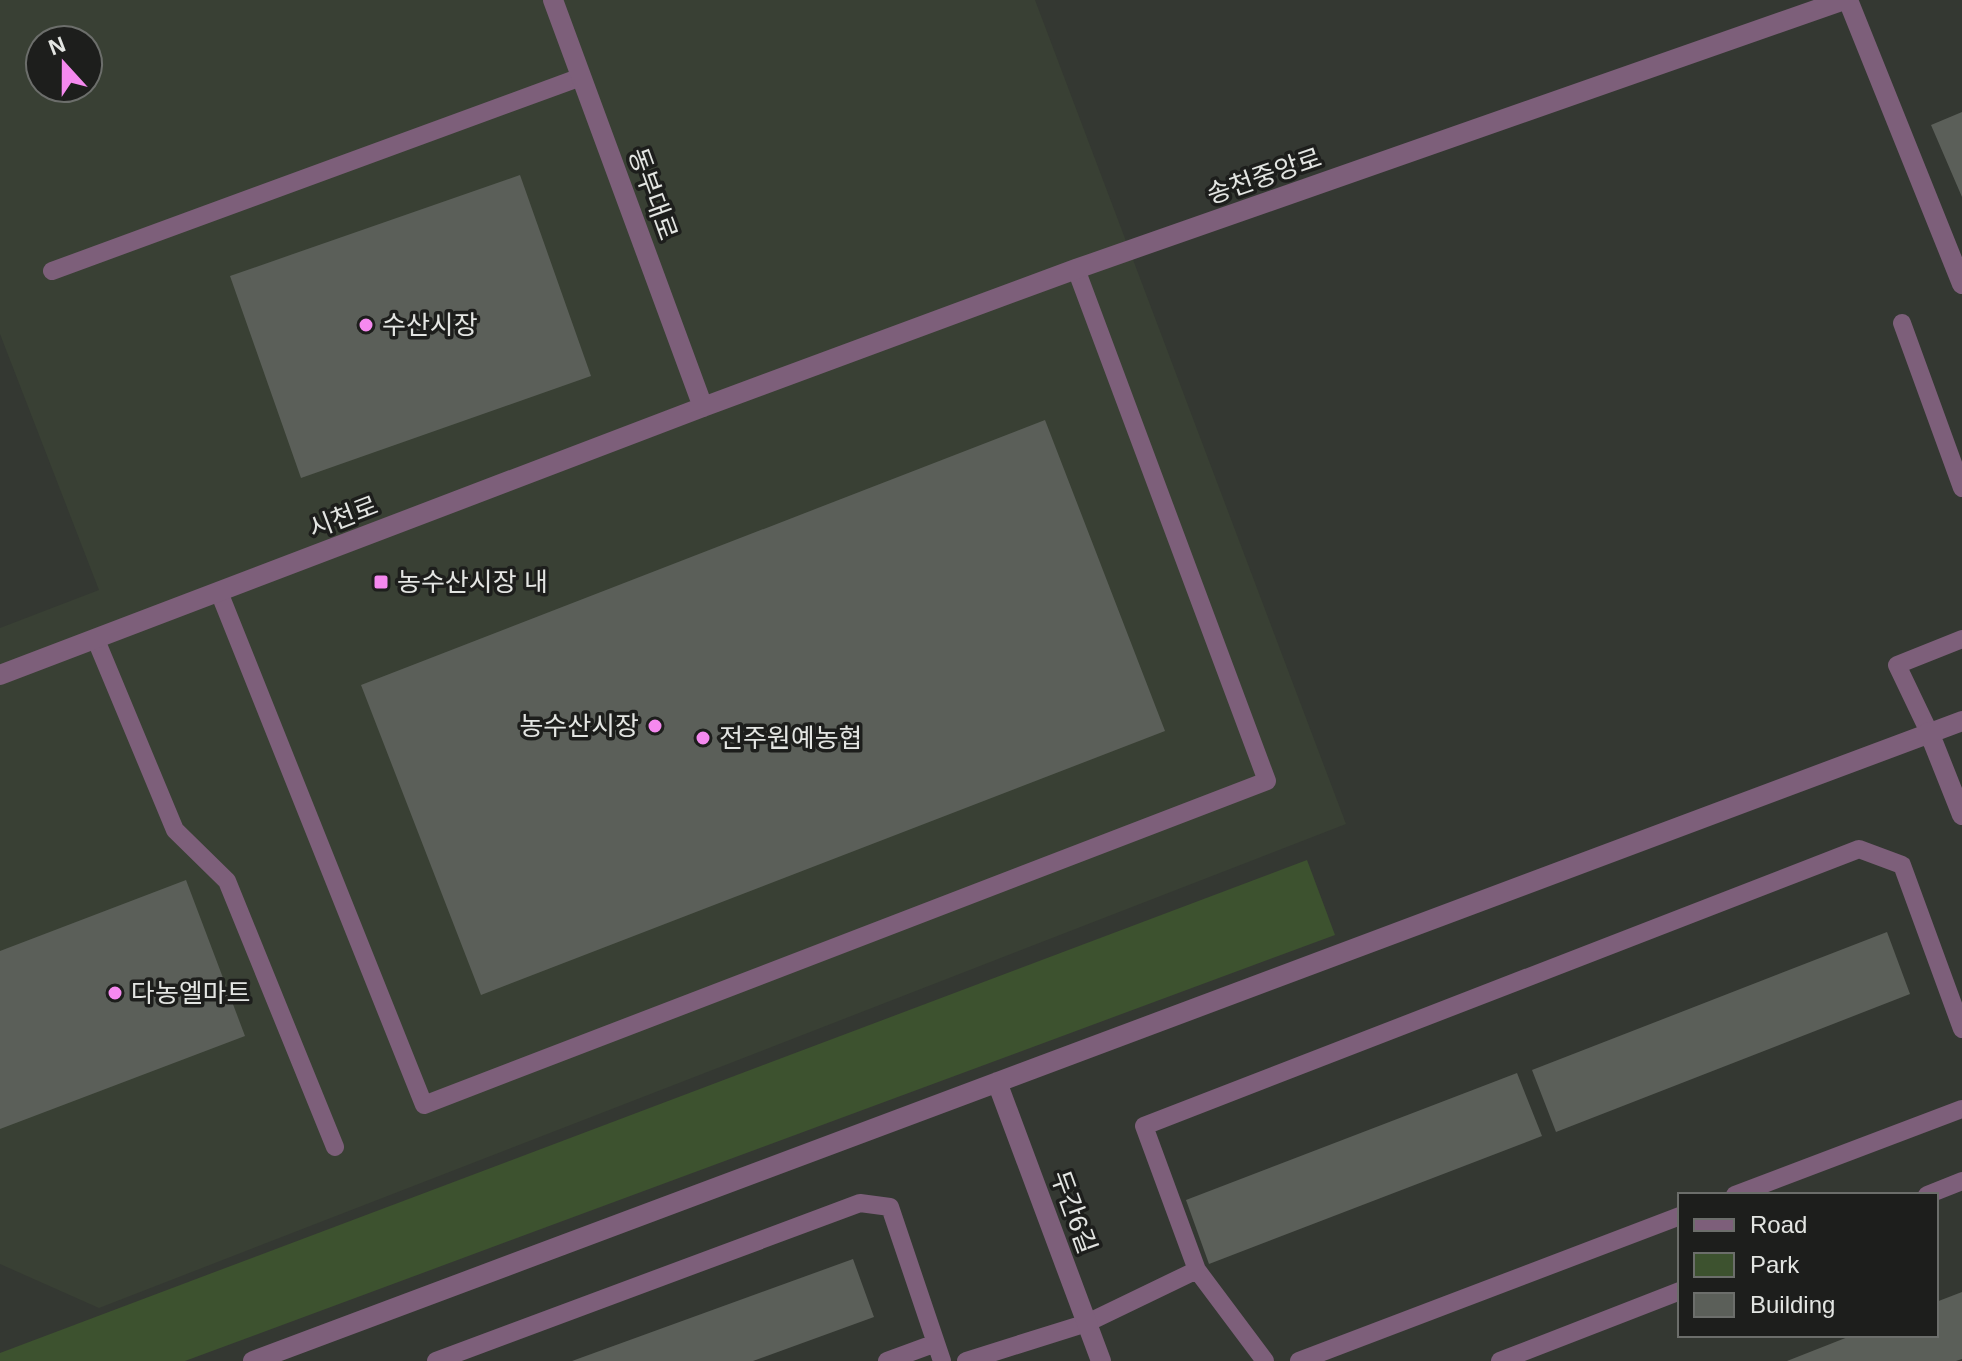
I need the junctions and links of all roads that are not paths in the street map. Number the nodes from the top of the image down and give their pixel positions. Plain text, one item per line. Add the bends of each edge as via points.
1 (553, 0) edge
2 (1846, 0) edge
3 (581, 77) junction
4 (1076, 269) junction
5 (52, 271) dead end
6 (1962, 284) edge
7 (1902, 323) dead end
8 (703, 407) junction
9 (1962, 488) edge
10 (219, 592) junction
11 (1962, 639) edge
12 (96, 640) junction
13 (0, 675) edge
14 (1962, 721) edge
15 (1929, 732) junction
16 (1962, 815) edge
17 (1962, 1029) edge
18 (997, 1082) junction
19 (1962, 1109) edge
20 (335, 1147) dead end
21 (1962, 1181) edge
22 (1740, 1193) edge
23 (1932, 1193) edge
24 (1678, 1217) edge
25 (1197, 1270) junction
26 (1678, 1292) edge
27 (1087, 1323) junction
28 (939, 1352) edge
29 (253, 1361) edge
30 (436, 1361) edge
31 (887, 1361) edge
32 (966, 1361) edge
33 (1101, 1361) edge
34 (1265, 1361) edge
35 (1299, 1361) edge
36 (1500, 1361) edge

1 - 3 street, 동부대로
2 - 4 street, 송천중앙로
2 - 6 street
3 - 5 lane
3 - 8 street, 동부대로
4 - 8 street, 송천중앙로
4 - 10 lane via 1267,781 424,1105
7 - 9 lane
8 - 10 street, 시천로
10 - 12 street, 시천로
11 - 15 lane via 1897,665
12 - 13 street, 시천로
12 - 20 lane via 175,830 227,881
14 - 15 street
15 - 16 street
15 - 18 street
17 - 25 lane via 1902,865 1859,849 1144,1126
18 - 27 street, 두간6길
18 - 29 street
19 - 22 lane
21 - 23 lane
24 - 35 lane
25 - 27 lane
25 - 34 lane
26 - 36 lane
27 - 32 lane
27 - 33 street, 두간6길
28 - 30 lane via 890,1207 860,1203
28 - 31 lane

